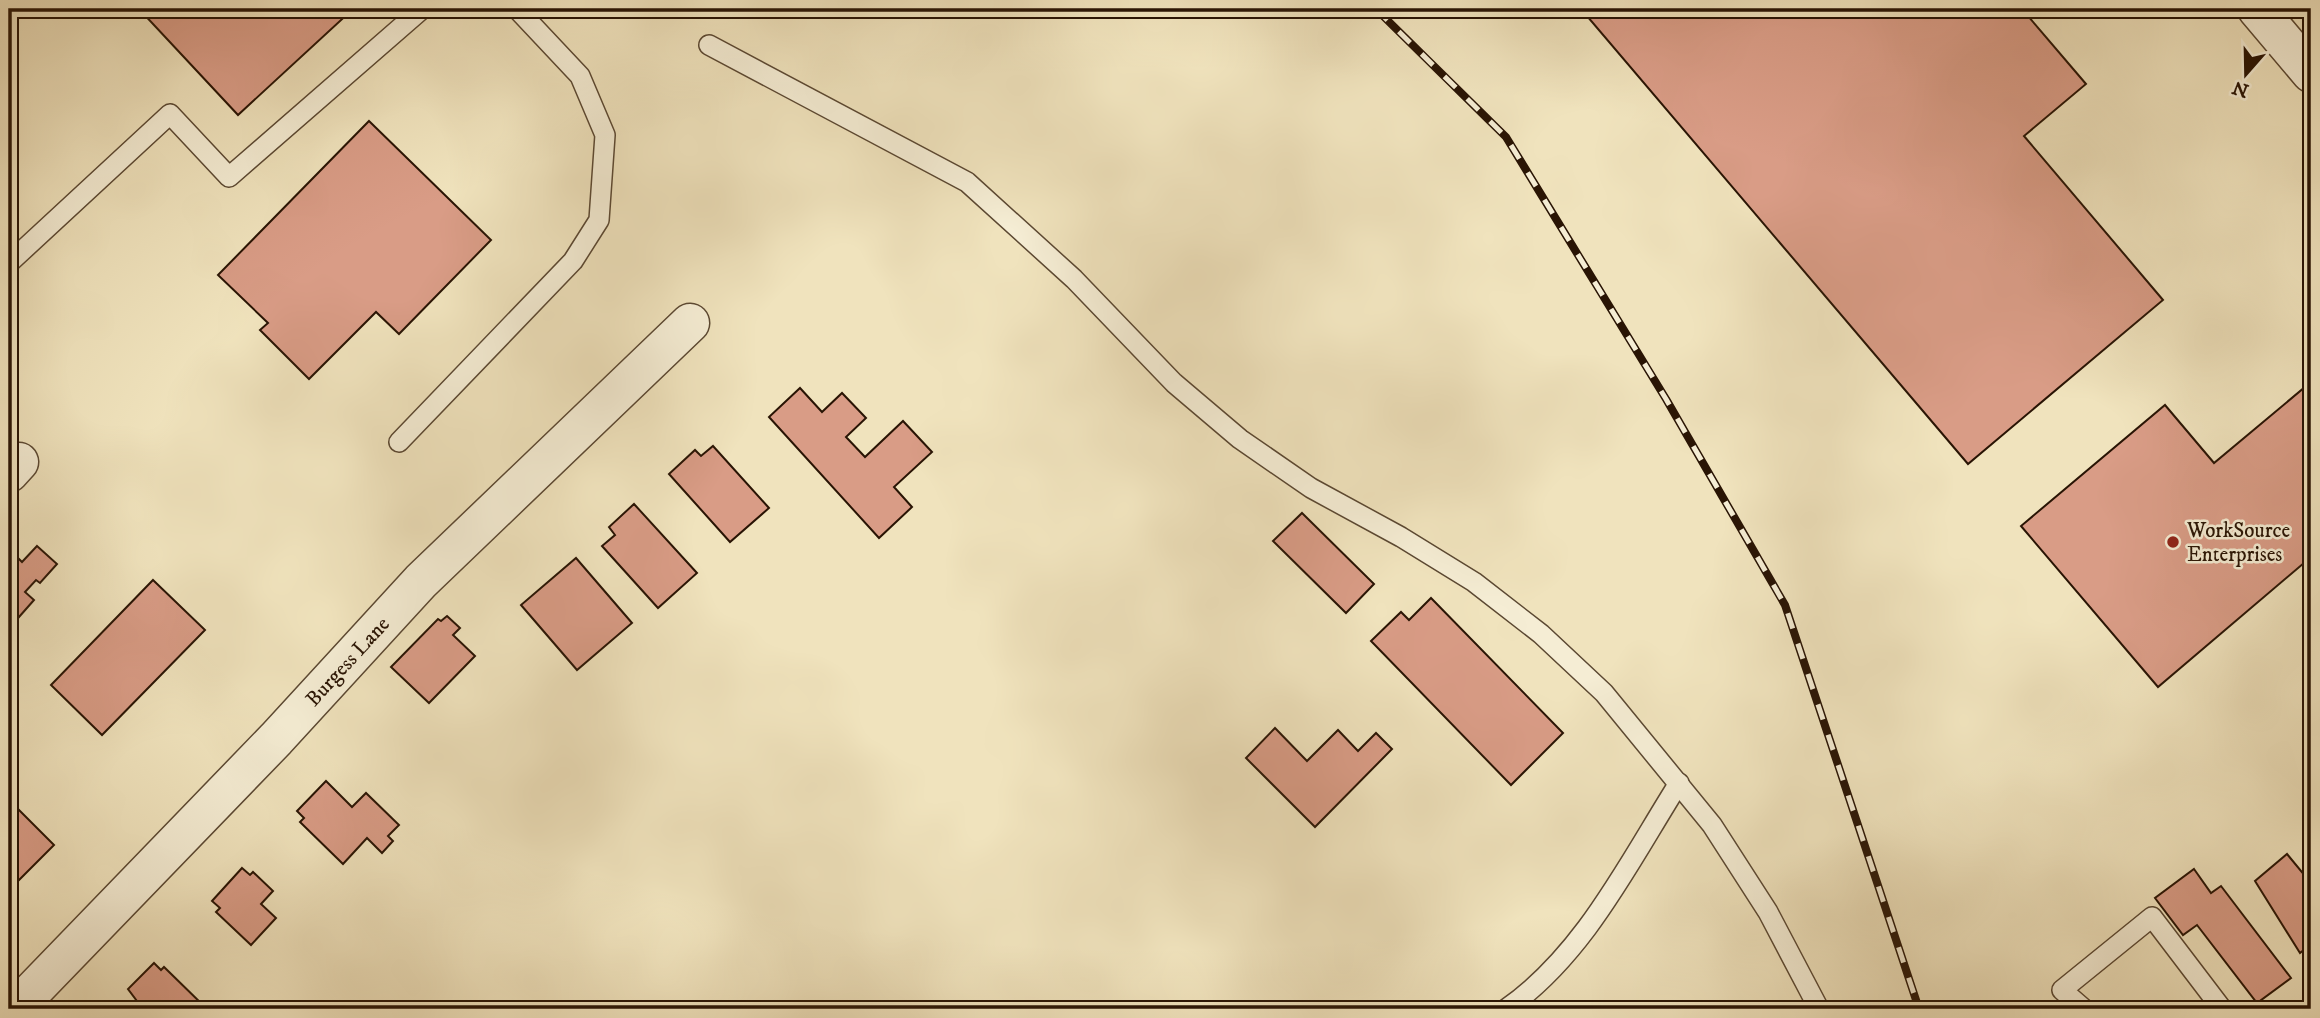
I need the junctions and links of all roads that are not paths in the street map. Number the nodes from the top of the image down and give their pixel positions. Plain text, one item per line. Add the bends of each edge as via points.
1 (422, 9) edge
2 (517, 9) edge
3 (2257, 9) edge
4 (709, 45) dead end
5 (2311, 73) edge
6 (9, 262) edge
7 (690, 324) dead end
8 (398, 442) dead end
9 (1679, 783) junction
10 (1517, 1006) edge
11 (15, 1009) edge
12 (1819, 1009) edge
13 (2084, 1009) edge
14 (2222, 1009) edge

1 - 6 lane via 229,177 170,114
2 - 8 lane via 580,76 605,135 600,219 573,261
3 - 5 street
4 - 9 lane via 967,182 1074,279 1174,383 1240,439 1311,488 1474,582 1541,634 1604,693
7 - 11 street, Burgess Lane via 421,581 276,739
9 - 10 lane via 1582,936
9 - 12 lane via 1768,912
13 - 14 lane via 2062,990 2152,917

